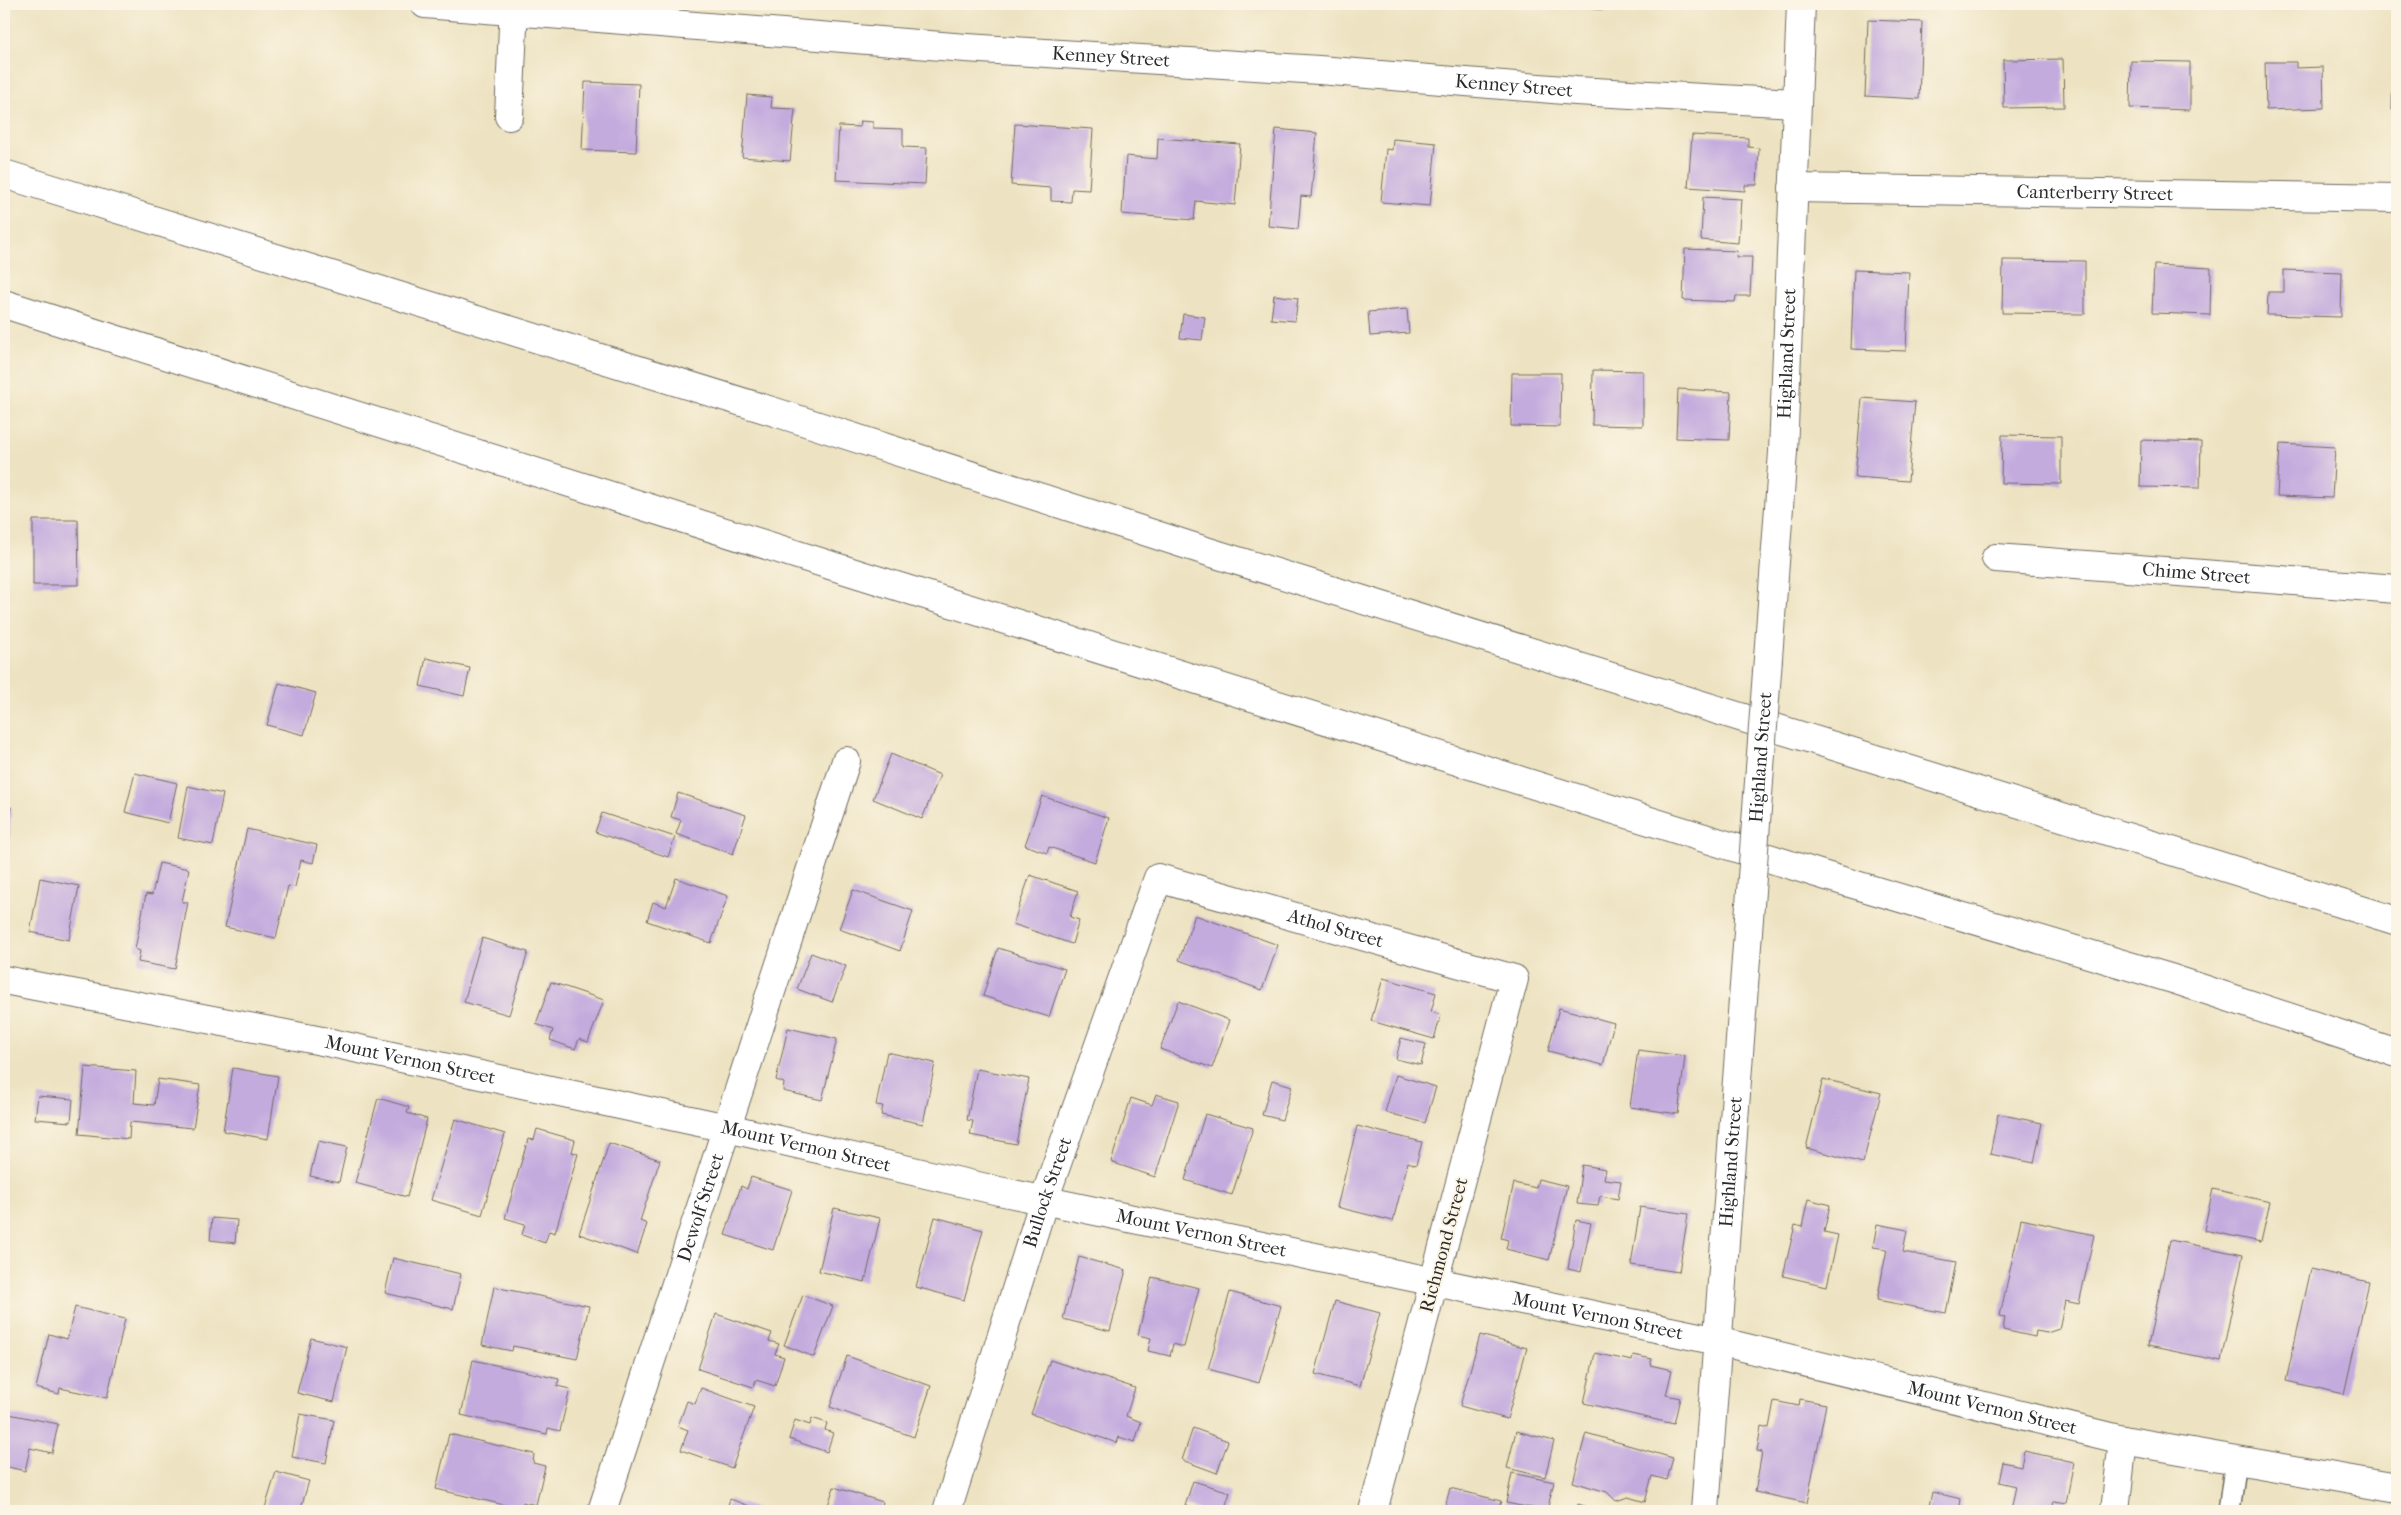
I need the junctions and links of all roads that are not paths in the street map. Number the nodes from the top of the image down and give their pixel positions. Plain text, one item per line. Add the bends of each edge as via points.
1 (425, 4) edge
2 (1801, 4) edge
3 (514, 8) edge
4 (1796, 103) junction
5 (509, 116) dead end
6 (4, 174) edge
7 (1793, 188) junction
8 (2397, 198) edge
9 (4, 304) edge
10 (1996, 558) dead end
11 (2397, 589) edge
12 (846, 761) dead end
13 (1158, 878) joint
14 (2397, 921) edge
15 (1514, 979) joint
16 (4, 980) edge
17 (2397, 1054) edge
18 (726, 1128) junction
19 (1044, 1200) junction
20 (1435, 1280) junction
21 (1718, 1341) junction
22 (2123, 1440) junction
23 (2236, 1460) junction
24 (2397, 1488) edge
25 (602, 1511) edge
26 (948, 1511) edge
27 (1373, 1511) edge
28 (1705, 1511) edge
29 (2115, 1511) edge
30 (2229, 1511) edge

1 - 3 main road, Kenney Street
2 - 4 main road, Highland Street
3 - 4 main road, Kenney Street via 966,48 1319,70 1576,92
3 - 5 main road
4 - 7 main road, Highland Street
6 - 14 main road
7 - 8 main road, Canterberry Street
7 - 21 main road, Highland Street, bridge via 1783,452
9 - 17 main road via 1826,876 2173,979
10 - 11 main road, Chime Street
12 - 18 main road, Dewolf Street
13 - 15 main road, Athol Street
13 - 19 main road, Bullock Street
15 - 20 main road, Richmond Street
16 - 18 main road, Mount Vernon Street via 322,1041
18 - 19 main road, Mount Vernon Street
18 - 25 main road, Dewolf Street
19 - 20 main road, Mount Vernon Street
19 - 26 main road, Bullock Street
20 - 21 main road, Mount Vernon Street
20 - 27 main road, Richmond Street
21 - 22 main road, Mount Vernon Street
21 - 28 main road, Highland Street
22 - 23 main road, Mount Vernon Street
22 - 29 main road
23 - 24 main road, Mount Vernon Street
23 - 30 lane

